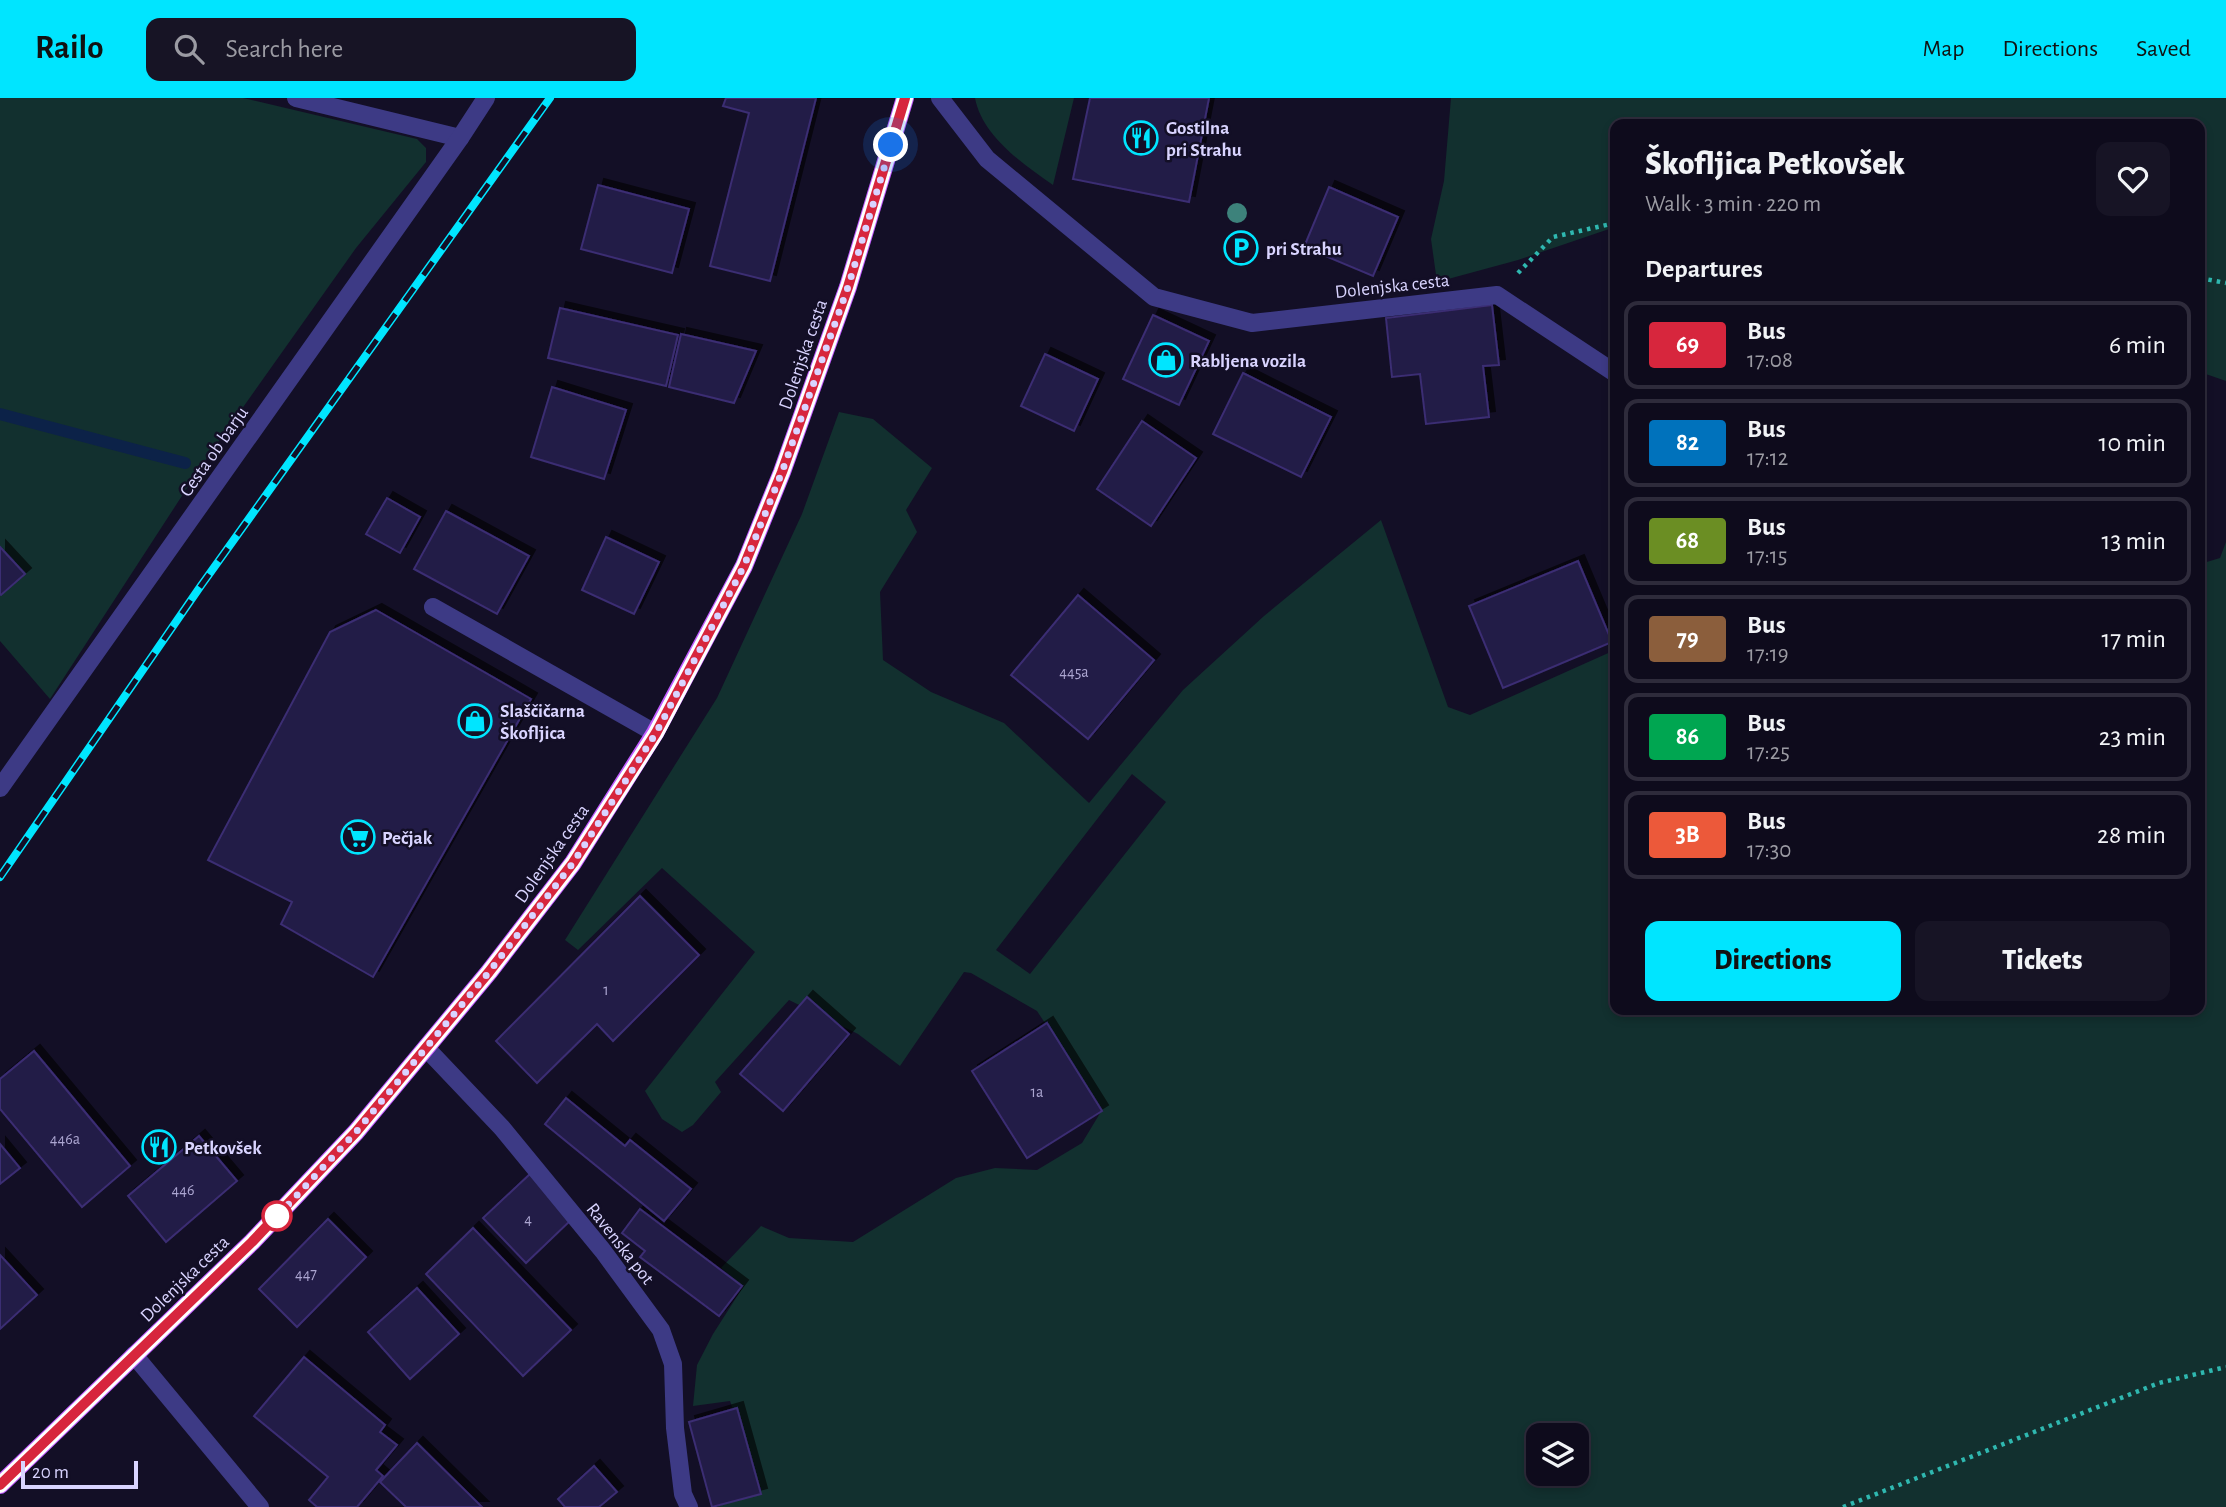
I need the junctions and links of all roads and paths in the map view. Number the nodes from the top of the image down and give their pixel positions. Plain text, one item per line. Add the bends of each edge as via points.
1 (296, 98) edge
2 (486, 98) edge
3 (905, 98) edge
4 (940, 98) edge
5 (460, 138) junction
6 (1610, 224) edge
7 (2205, 279) edge
8 (2226, 283) edge
9 (1497, 295) junction
10 (1610, 370) edge
11 (433, 607) dead end
12 (656, 733) junction
13 (0, 788) edge
14 (426, 1048) junction
15 (134, 1355) junction
16 (2226, 1367) edge
17 (0, 1485) edge
18 (260, 1507) edge
19 (689, 1507) edge
20 (1843, 1507) edge

1 - 5 street
2 - 5 street, Cesta ob barju
3 - 12 main road, Dolenjska cesta via 848,287 782,472 744,566
4 - 9 street, Dolenjska cesta via 987,159 1154,297 1252,323
5 - 13 street, Cesta ob barju
6 - 9 path via 1553,237
7 - 8 path
9 - 10 street
11 - 12 street
12 - 14 main road, Dolenjska cesta via 573,863
14 - 15 main road, Dolenjska cesta via 356,1132 262,1232
14 - 19 street, Ravenska pot via 502,1128 661,1329 673,1364 675,1428 683,1494
15 - 17 main road, Dolenjska cesta
15 - 18 street
16 - 20 path via 2159,1383

